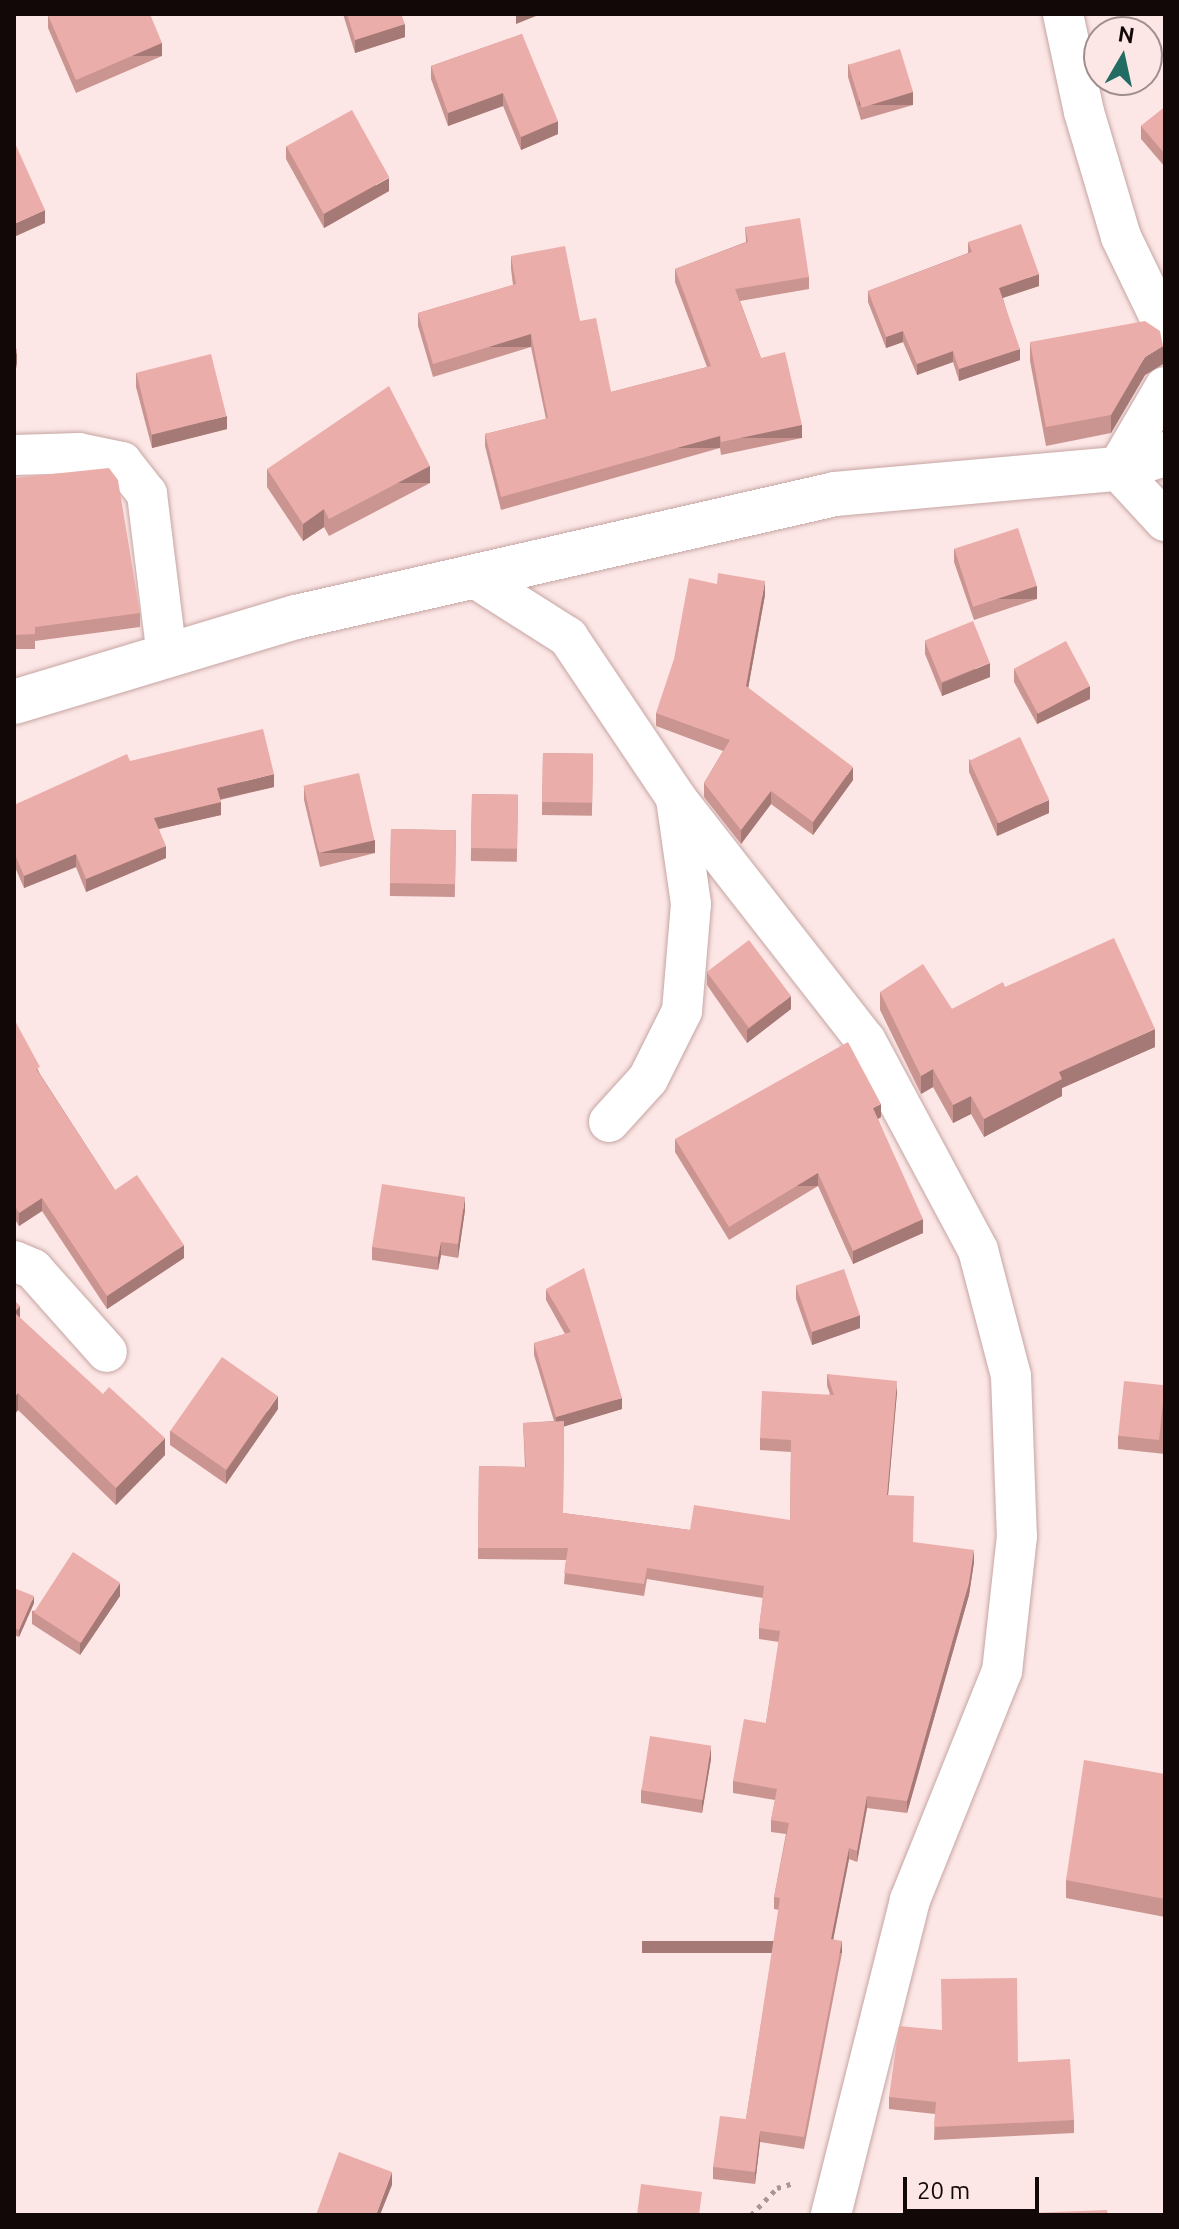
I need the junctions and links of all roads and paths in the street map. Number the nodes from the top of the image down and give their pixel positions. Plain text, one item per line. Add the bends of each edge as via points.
1 (1063, 14) edge
2 (1165, 328) edge
3 (1165, 387) edge
4 (1165, 454) edge
5 (14, 455) edge
6 (1117, 469) junction
7 (1165, 521) edge
8 (472, 576) junction
9 (167, 657) junction
10 (14, 702) edge
11 (676, 798) junction
12 (609, 1122) dead end
13 (14, 1261) edge
14 (107, 1352) dead end
15 (831, 2215) edge

1 - 2 street via 1084,112 1121,237
3 - 6 street
4 - 6 street
5 - 9 street via 79,453 122,462 147,494
6 - 7 street
6 - 8 street via 835,494
8 - 9 street via 296,617
8 - 11 street via 568,637
9 - 10 street
11 - 12 street via 691,904 682,1011 648,1079
11 - 15 street via 866,1041 902,1103 978,1250 1011,1376 1017,1536 1002,1671 910,1900
13 - 14 street via 33,1269

